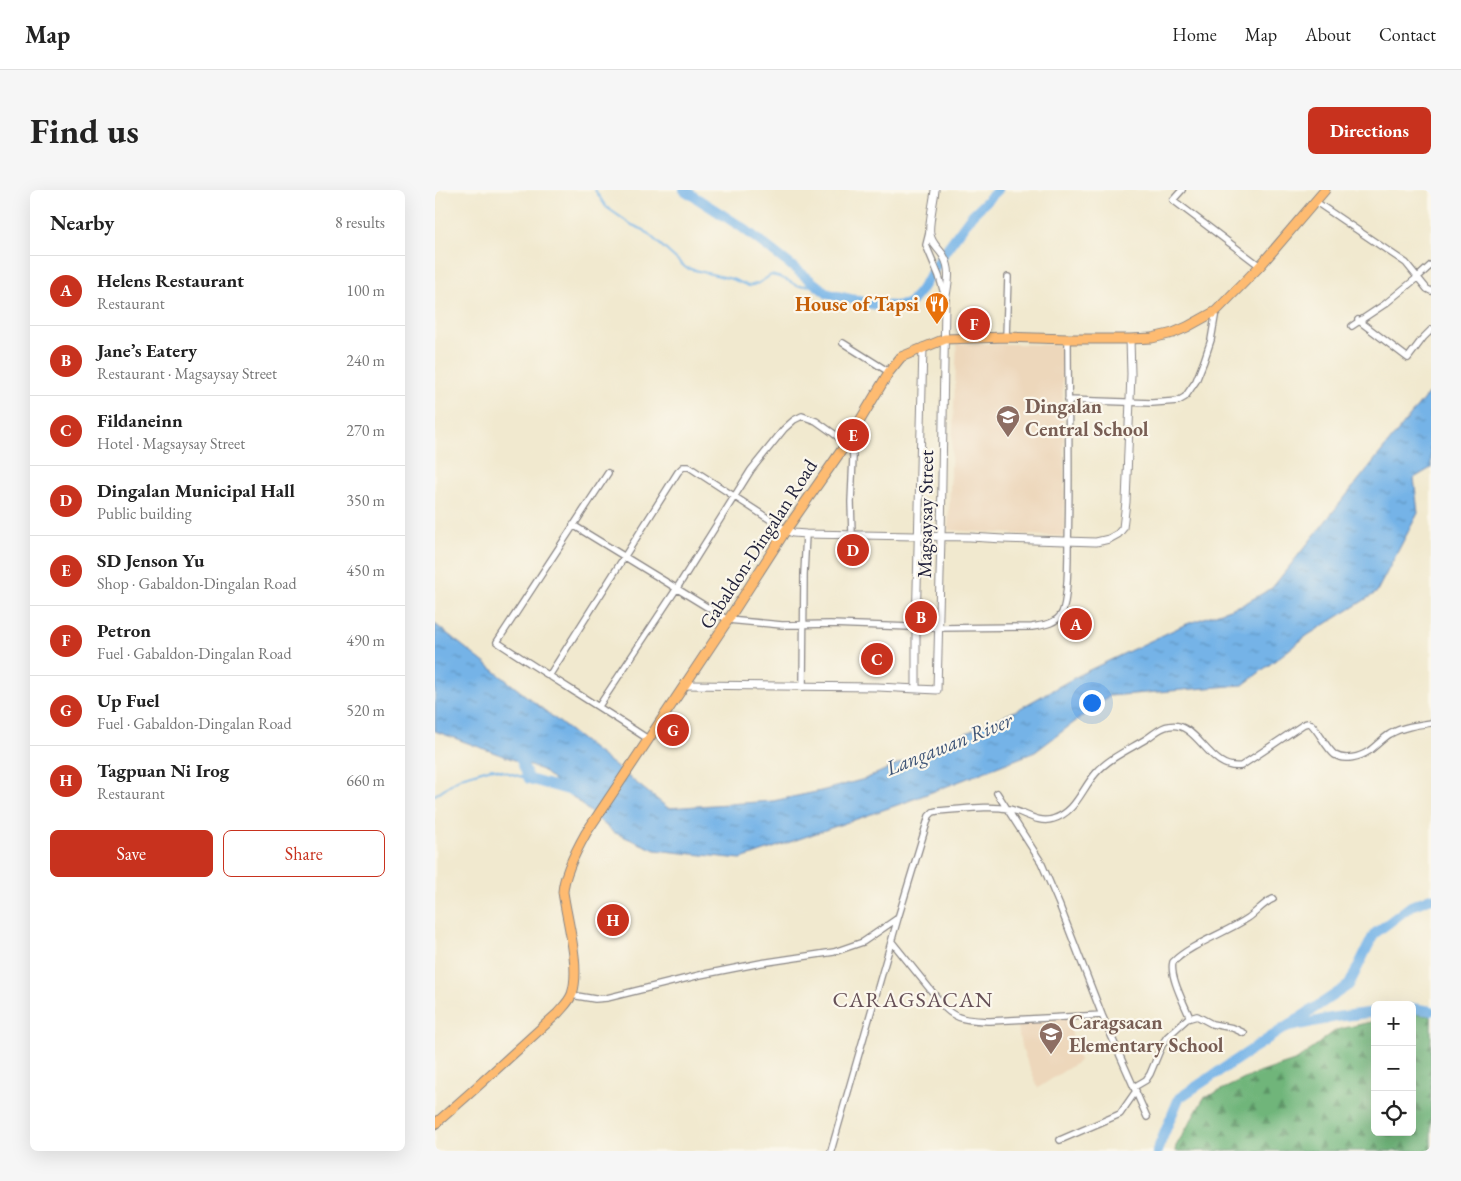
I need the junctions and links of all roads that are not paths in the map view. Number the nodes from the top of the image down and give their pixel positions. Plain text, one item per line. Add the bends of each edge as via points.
1 (935, 190) edge
2 (1182, 190) edge
3 (1325, 190) edge
4 (1316, 202) junction
5 (929, 233) junction
6 (1431, 265) edge
7 (1260, 266) junction
8 (1009, 277) dead end
9 (1418, 277) junction
10 (1431, 291) edge
11 (945, 297) junction
12 (1216, 311) junction
13 (1358, 320) junction
14 (1352, 326) dead end
15 (1431, 330) edge
16 (1006, 337) junction
17 (945, 339) junction
18 (1068, 339) junction
19 (1130, 339) junction
20 (843, 343) dead end
21 (923, 347) junction
22 (889, 372) junction
23 (1068, 400) junction
24 (1130, 401) junction
25 (846, 444) junction
26 (608, 473) dead end
27 (734, 497) junction
28 (573, 524) junction
29 (786, 530) junction
30 (806, 534) junction
31 (852, 534) junction
32 (919, 536) junction
33 (941, 537) junction
34 (1068, 542) junction
35 (625, 556) junction
36 (677, 588) junction
37 (728, 620) junction
38 (803, 625) junction
39 (916, 628) junction
40 (938, 628) junction
41 (549, 676) junction
42 (686, 684) junction
43 (803, 687) junction
44 (916, 689) junction
45 (599, 706) junction
46 (1431, 724) edge
47 (648, 739) junction
48 (997, 793) dead end
49 (1007, 808) junction
50 (1273, 898) dead end
51 (898, 918) junction
52 (892, 942) junction
53 (571, 995) junction
54 (1102, 1015) junction
55 (1190, 1018) junction
56 (1244, 1033) dead end
57 (1135, 1089) junction
58 (1147, 1117) dead end
59 (435, 1124) edge
60 (1060, 1140) dead end
61 (831, 1151) edge

1 - 5 street
2 - 7 street via 1173,200
3 - 4 main road, Gabaldon-Dingalan Road
4 - 7 main road, Gabaldon-Dingalan Road
4 - 9 street via 1406,262
5 - 11 street via 927,250
5 - 11 street, Magsaysay Street via 945,258 949,272
6 - 9 street
7 - 12 main road, Gabaldon-Dingalan Road
8 - 16 street
9 - 10 street
9 - 13 street via 1385,304
11 - 17 street, Magsaysay Street
12 - 19 main road, Gabaldon-Dingalan Road via 1173,333
12 - 24 street via 1204,361 1185,397 1178,401
13 - 14 street
13 - 15 street via 1408,358
16 - 17 main road, Gabaldon-Dingalan Road
16 - 18 main road, Gabaldon-Dingalan Road
17 - 21 main road, Gabaldon-Dingalan Road
17 - 33 street, Magsaysay Street
18 - 19 main road, Gabaldon-Dingalan Road
18 - 23 street
19 - 24 street
20 - 22 street
21 - 22 main road, Gabaldon-Dingalan Road via 901,357
21 - 32 street, Magsaysay Street
22 - 25 main road, Gabaldon-Dingalan Road
23 - 24 street
23 - 34 street
24 - 34 street via 1123,528 1119,534 1103,541
25 - 27 street via 816,421 802,416 777,438
25 - 29 main road, Gabaldon-Dingalan Road
25 - 31 street via 852,448 853,457
26 - 28 street
27 - 29 street
27 - 35 street via 689,467 683,467
27 - 36 street
28 - 35 street
28 - 41 street via 497,642
29 - 30 street
29 - 37 main road, Gabaldon-Dingalan Road
30 - 31 street
30 - 38 street
31 - 32 street
32 - 33 street
32 - 39 street, Magsaysay Street
33 - 34 street
33 - 40 street, Magsaysay Street
34 - 40 street via 1065,600 1054,622 1032,627
35 - 36 street
35 - 41 street
36 - 37 street
36 - 45 street
37 - 38 street
37 - 42 main road, Gabaldon-Dingalan Road
38 - 39 street
38 - 43 street
39 - 40 street
39 - 44 street, Magsaysay Street
40 - 44 street, Magsaysay Street via 937,690
41 - 45 street
42 - 43 street
42 - 47 main road, Gabaldon-Dingalan Road
43 - 44 street
45 - 47 street
46 - 49 street via 1399,730 1369,751 1341,758 1308,723 1241,766 1234,767 1221,762 1194,734 1181,726 1170,725 1105,764 1062,816 1047,821
47 - 53 main road, Gabaldon-Dingalan Road via 575,851 563,884 575,974
48 - 49 street
49 - 51 street via 933,812 929,816
49 - 54 street via 1041,862
50 - 55 street via 1248,918 1173,962 1179,991
51 - 52 street
51 - 53 street via 863,942 834,952 700,975 607,998
52 - 54 street via 951,1014 957,1017 990,1021
52 - 61 street
53 - 59 main road, Gabaldon-Dingalan Road via 558,1013
54 - 57 street
55 - 56 street via 1197,1016
55 - 57 street via 1165,1039 1150,1074
57 - 58 street
57 - 60 street via 1120,1114

